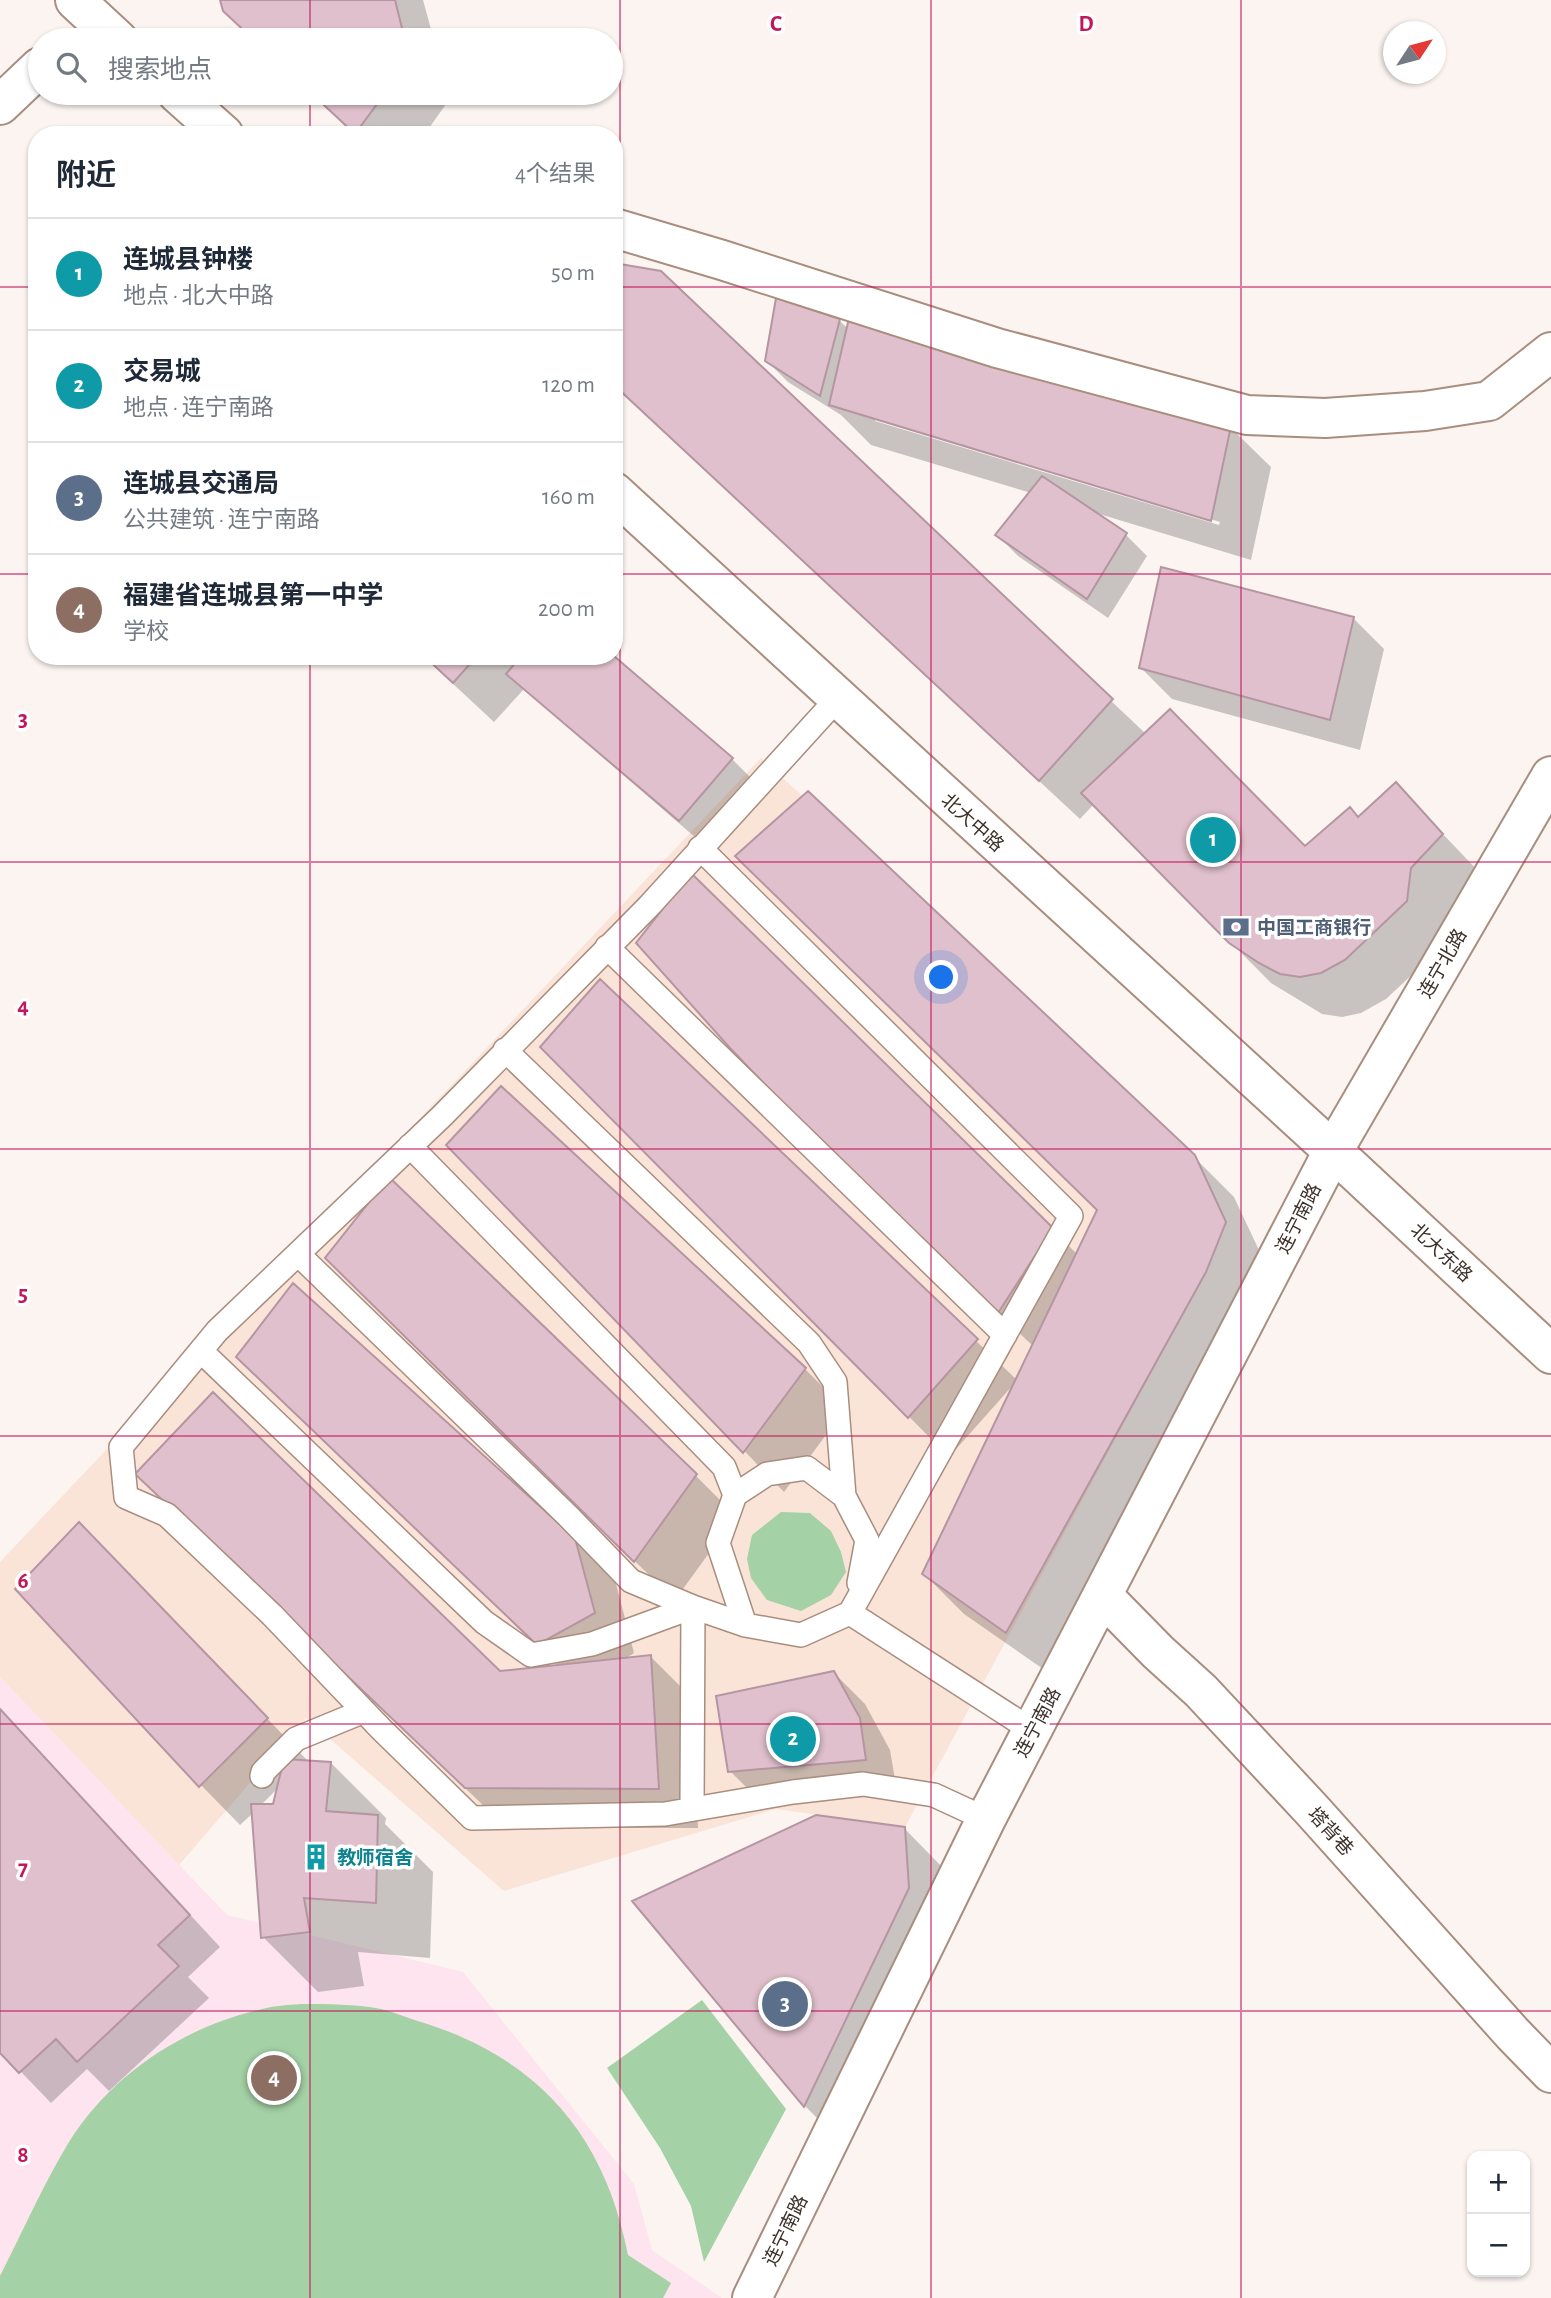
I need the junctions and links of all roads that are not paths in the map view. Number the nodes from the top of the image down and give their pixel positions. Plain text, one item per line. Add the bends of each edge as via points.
1 (28, 78) edge
2 (0, 104) edge
3 (190, 105) edge
4 (214, 126) edge
5 (623, 231) edge
6 (1551, 352) edge
7 (623, 500) edge
8 (838, 698) junction
9 (1551, 776) edge
10 (700, 848) junction
11 (607, 947) junction
12 (505, 1050) junction
13 (410, 1146) junction
14 (1333, 1151) junction
15 (298, 1254) junction
16 (1005, 1335) junction
17 (201, 1351) junction
18 (1551, 1354) edge
19 (735, 1495) junction
20 (844, 1496) junction
21 (1103, 1596) junction
22 (693, 1607) junction
23 (850, 1613) junction
24 (745, 1625) junction
25 (364, 1711) junction
26 (1032, 1731) junction
27 (262, 1776) dead end
28 (692, 1809) junction
29 (986, 1819) junction
30 (1551, 2073) edge
31 (752, 2298) edge

1 - 2 street
3 - 4 street
5 - 6 street via 997,348 1247,415 1325,418 1489,401
7 - 8 street, 北大中路
8 - 10 lane
8 - 14 street, 北大中路
9 - 14 street, 连宁北路
10 - 11 lane
10 - 16 lane via 1071,1216
11 - 12 lane
11 - 16 lane
12 - 13 lane
12 - 20 lane via 809,1343 835,1382
13 - 15 lane
13 - 19 lane via 724,1467
14 - 18 street, 北大东路
14 - 21 street, 连宁南路
15 - 17 lane
15 - 22 lane via 631,1581
16 - 23 lane
17 - 22 lane via 484,1622 531,1656 592,1644
17 - 25 lane via 121,1447 126,1497 167,1515
19 - 20 lane via 767,1474 807,1468
19 - 24 lane via 718,1543
20 - 23 lane via 867,1540
21 - 26 street, 连宁南路
21 - 30 street, 塔背巷 via 1201,1690
22 - 24 lane
22 - 28 lane
23 - 24 lane via 801,1635
23 - 26 lane
25 - 27 lane via 296,1739
25 - 28 lane via 472,1818 665,1814
26 - 29 street, 连宁南路
28 - 29 lane via 863,1784 934,1795
29 - 31 street, 连宁南路

